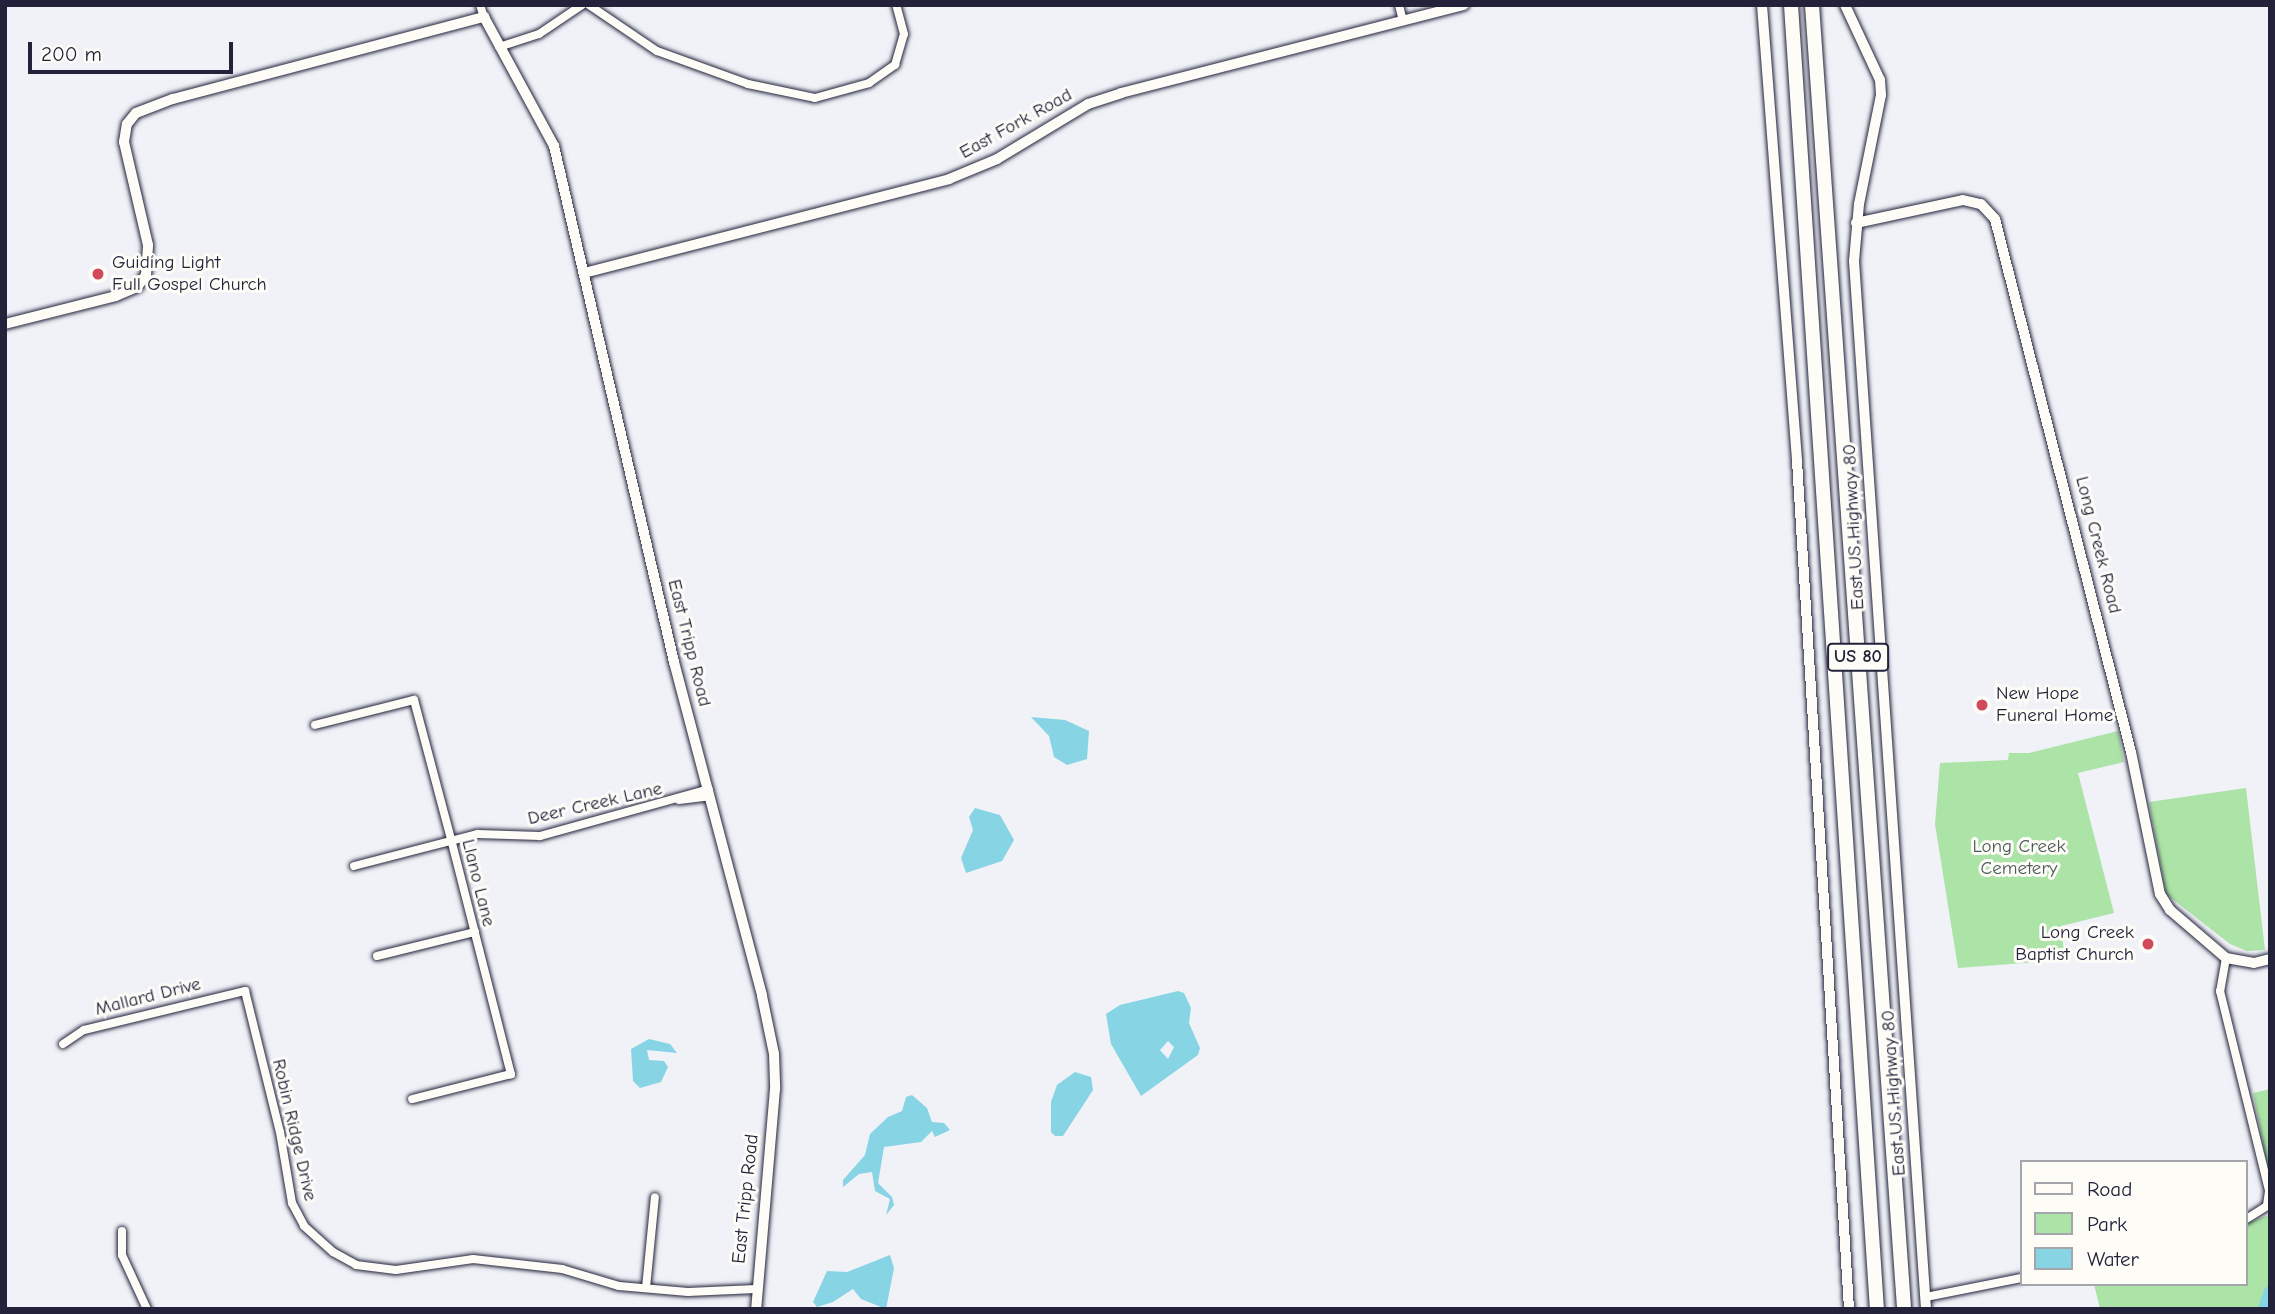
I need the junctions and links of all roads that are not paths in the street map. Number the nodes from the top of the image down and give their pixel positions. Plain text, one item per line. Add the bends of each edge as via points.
1 (481, 5) edge
2 (582, 5) edge
3 (590, 5) edge
4 (896, 5) edge
5 (1399, 5) edge
6 (1464, 5) edge
7 (1762, 5) edge
8 (1779, 5) edge
9 (1791, 5) edge
10 (1812, 5) edge
11 (1845, 5) edge
12 (484, 17) junction
13 (1403, 21) junction
14 (499, 47) junction
15 (1796, 88) junction
16 (1856, 223) junction
17 (584, 273) junction
18 (5, 324) edge
19 (315, 725) dead end
20 (710, 792) junction
21 (451, 839) junction
22 (354, 866) dead end
23 (474, 932) junction
24 (377, 956) dead end
25 (2226, 958) junction
26 (2270, 959) edge
27 (245, 991) joint
28 (63, 1044) dead end
29 (412, 1099) dead end
30 (655, 1197) dead end
31 (2247, 1219) edge
32 (122, 1231) dead end
33 (2020, 1278) edge
34 (646, 1289) junction
35 (756, 1289) junction
36 (1926, 1303) edge
37 (147, 1309) edge
38 (756, 1309) edge
39 (1849, 1309) edge
40 (1877, 1309) edge
41 (1904, 1309) edge

1 - 12 street, East Tripp Road
2 - 14 street via 539,34
3 - 4 street via 657,51 748,84 815,98 869,83 894,65 904,34
5 - 13 street
6 - 13 street, East Fork Road
7 - 39 main road via 1797,461
8 - 15 highway
9 - 15 highway, US 80
10 - 41 highway, US 80
11 - 16 main road, East US Highway 80 via 1880,80 1881,96
12 - 14 street, East Tripp Road
12 - 18 street via 173,99 136,113 127,124 124,142 148,245 146,275 137,287 116,296
13 - 17 street, East Fork Road via 1088,104 997,159 949,179
14 - 17 street, East Tripp Road via 549,133
15 - 40 highway, US 80
16 - 25 street, Long Creek Road via 1963,200 1981,204 1995,219 2131,752 2160,894 2170,909
16 - 36 main road, East US Highway 80 via 1854,261 1877,635
17 - 20 street, East Tripp Road via 636,484 635,499
19 - 21 street, Llano Lane via 414,699
20 - 21 street, Deer Creek Lane via 540,836 478,834
20 - 35 street, East Tripp Road via 775,1065
21 - 22 street, Deer Creek Lane
21 - 23 street, Llano Lane
23 - 24 street
23 - 29 street, Llano Lane via 511,1074
25 - 26 street via 2254,963
25 - 31 street via 2220,992 2269,1191 2267,1206
27 - 28 street, Mallard Drive via 84,1030
27 - 34 street, Robin Ridge Drive via 280,1132 292,1203 304,1226 333,1252 356,1265 396,1270 473,1259 562,1269
30 - 34 street
32 - 37 street via 122,1255
33 - 36 street
34 - 35 street, Robin Ridge Drive
35 - 38 street, East Tripp Road

